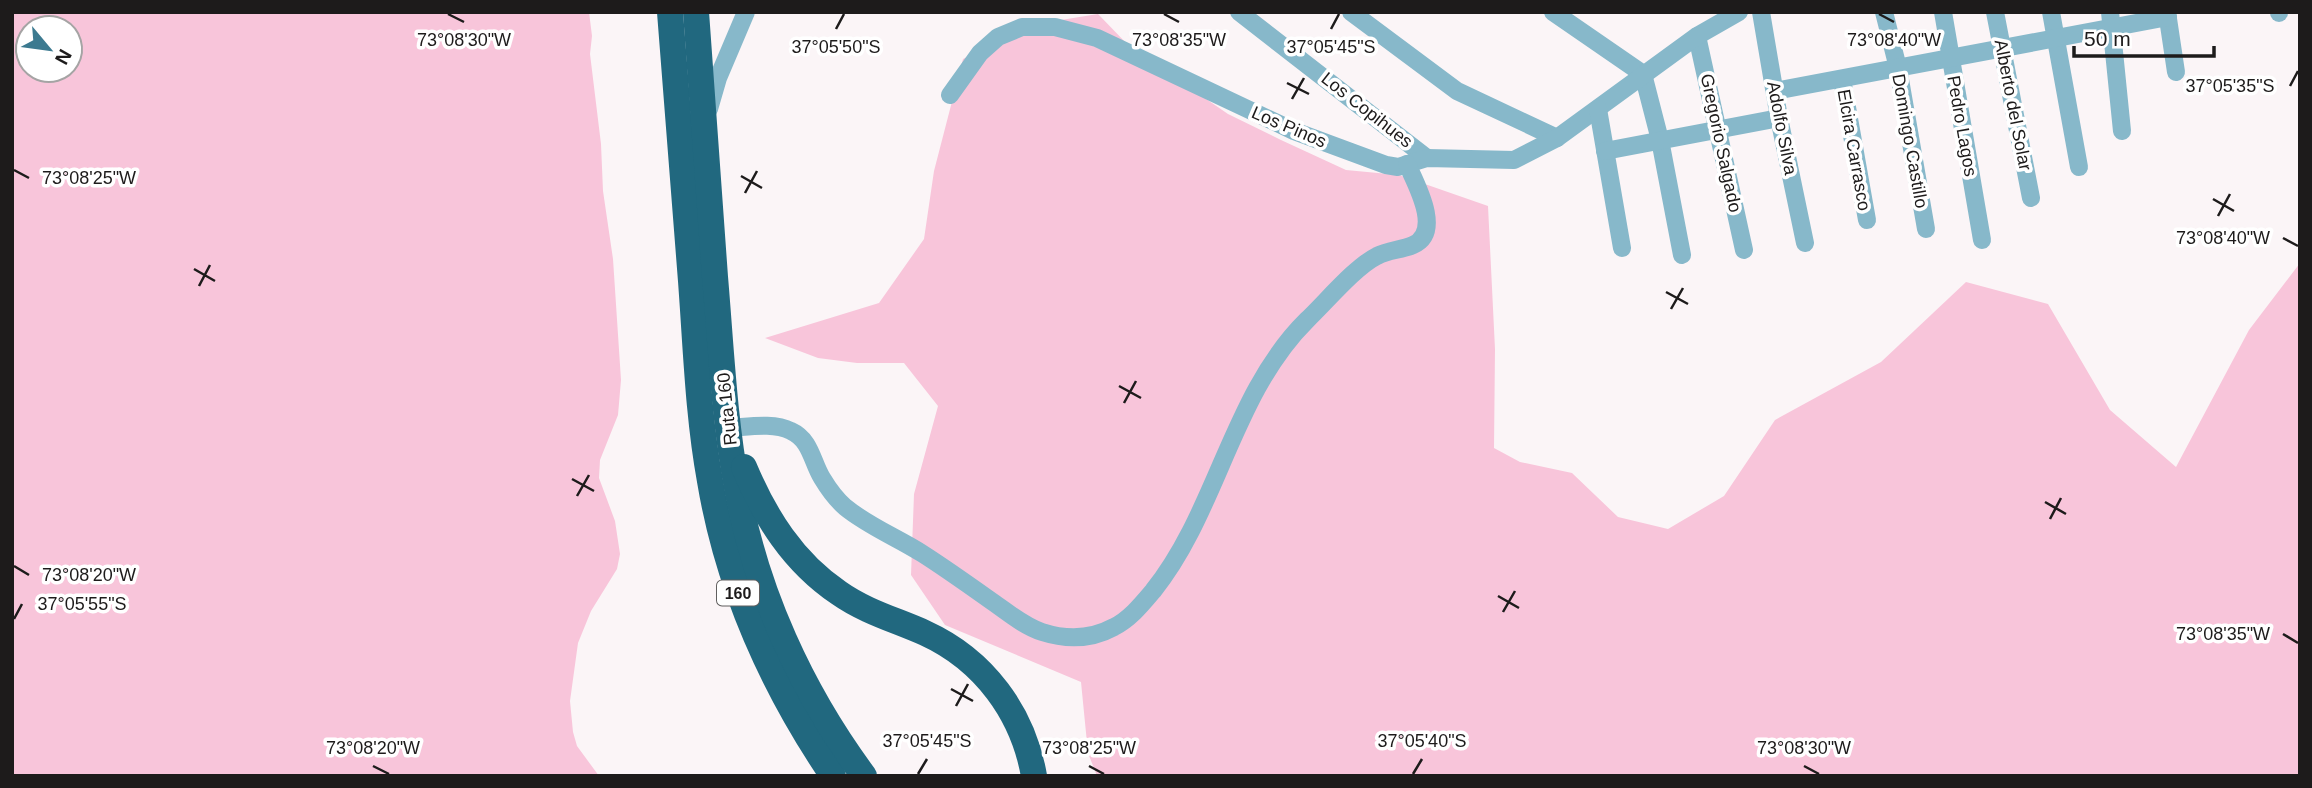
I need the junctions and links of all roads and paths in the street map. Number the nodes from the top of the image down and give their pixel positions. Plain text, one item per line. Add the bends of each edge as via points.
1 (670, 12) edge
2 (695, 12) edge
3 (746, 12) edge
4 (1239, 12) edge
5 (1350, 12) edge
6 (1553, 12) edge
7 (1761, 12) edge
8 (1884, 12) edge
9 (1943, 12) edge
10 (1995, 12) edge
11 (2051, 12) edge
12 (2167, 14) edge
13 (1727, 15) edge
14 (2111, 19) edge
15 (1697, 36) junction
16 (2055, 37) junction
17 (2002, 48) junction
18 (1951, 58) junction
19 (1898, 68) junction
20 (2176, 72) dead end
21 (1643, 74) junction
22 (1842, 79) junction
23 (1775, 91) junction
24 (950, 95) dead end
25 (1598, 109) junction
26 (1779, 118) junction
27 (1719, 128) junction
28 (704, 130) junction
29 (2122, 131) dead end
30 (1557, 138) junction
31 (1660, 140) junction
32 (1605, 151) junction
33 (1427, 158) junction
34 (1408, 164) junction
35 (2079, 167) dead end
36 (2031, 198) dead end
37 (1867, 220) dead end
38 (1926, 229) dead end
39 (1982, 240) dead end
40 (1805, 243) dead end
41 (1622, 248) dead end
42 (1744, 250) dead end
43 (1682, 255) dead end
44 (728, 428) junction
45 (833, 776) edge
46 (864, 776) edge
47 (1034, 776) edge

1 - 45 highway, Ruta 160 / 160 via 702,426 718,521 738,594 764,656
2 - 28 highway, Ruta 160 / 160
3 - 28 street via 718,78
4 - 33 street, Los Copihues
5 - 30 street via 1457,91
6 - 21 street
7 - 23 street, Adolfo Silva
8 - 19 street, Domingo Castillo
9 - 18 street, Pedro Lagos
10 - 17 street, Alberto del Solar
11 - 16 street
12 - 14 street
12 - 20 street
13 - 15 street, Los Pinos
14 - 16 street
14 - 29 street
15 - 21 street, Los Pinos
15 - 27 street, Gregorio Salgado
16 - 17 street
16 - 35 street
17 - 18 street
17 - 36 street, Alberto del Solar
18 - 19 street
18 - 39 street, Pedro Lagos
19 - 22 street
19 - 38 street, Domingo Castillo
21 - 25 street, Los Pinos
21 - 31 street
22 - 23 street
22 - 37 street, Elcira Carrasco
23 - 26 street, Adolfo Silva
24 - 34 street, Los Pinos via 980,53 998,37 1022,27 1055,27 1097,38 1294,131 1386,165
25 - 30 street, Los Pinos
25 - 32 street
26 - 27 street
26 - 40 street, Adolfo Silva
27 - 31 street
27 - 42 street, Gregorio Salgado
28 - 44 highway, Ruta 160 / 160
30 - 33 street, Los Pinos via 1514,160
31 - 32 street
31 - 43 street
32 - 41 street
33 - 34 street, Los Pinos
34 - 44 street via 1426,209 1422,238 1362,267 1298,330 1248,406 1190,533 1163,578 1139,607 1102,633 1062,637 1018,620 845,507 821,477 805,442 793,431 762,426
44 - 46 highway, Ruta 160 / 160 via 745,525 774,615 812,695
44 - 47 highway via 770,521 801,561 860,607 933,637 974,664 1015,717

